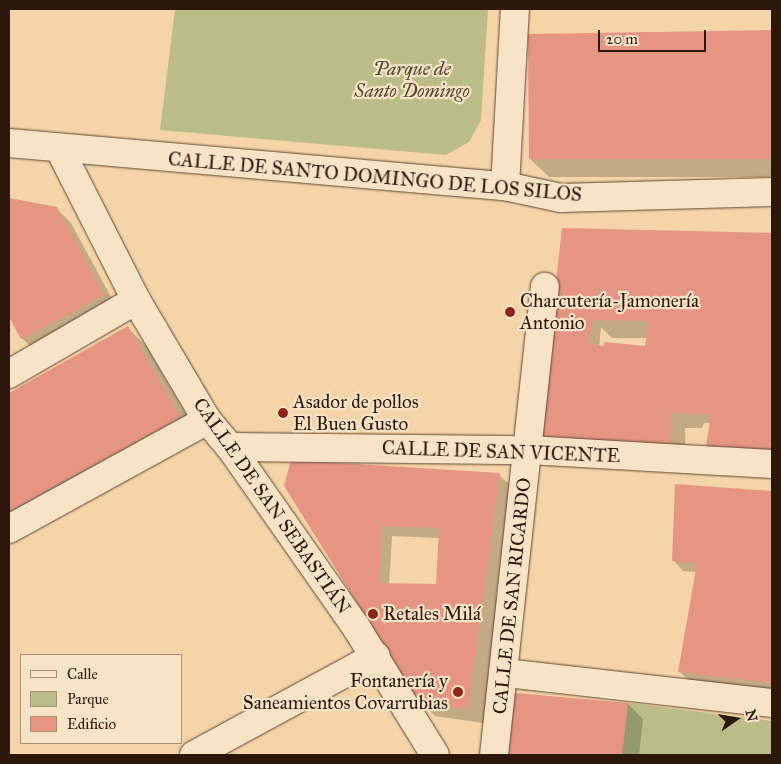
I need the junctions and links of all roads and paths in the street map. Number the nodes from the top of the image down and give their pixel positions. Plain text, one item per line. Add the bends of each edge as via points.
1 (515, 9) edge
2 (9, 143) edge
3 (59, 148) junction
4 (505, 186) junction
5 (772, 192) edge
6 (544, 287) dead end
7 (136, 300) junction
8 (9, 374) edge
9 (207, 420) junction
10 (230, 447) junction
11 (529, 450) junction
12 (772, 464) edge
13 (9, 529) edge
14 (376, 656) junction
15 (505, 673) junction
16 (772, 702) edge
17 (194, 755) edge
18 (435, 755) edge
19 (494, 755) edge

1 - 4 street
2 - 3 street, CALLE DE SANTO DOMINGO DE LOS SILOS
3 - 4 street, CALLE DE SANTO DOMINGO DE LOS SILOS
3 - 7 street, CALLE DE SAN SEBASTIÁN
4 - 5 street, CALLE DE SANTO DOMINGO DE LOS SILOS via 561,198
6 - 11 street, CALLE DE SAN RICARDO
7 - 8 street
7 - 9 street, CALLE DE SAN SEBASTIÁN
9 - 10 street, CALLE DE SAN SEBASTIÁN
9 - 13 street
10 - 11 street, CALLE DE SAN VICENTE
10 - 14 street, CALLE DE SAN SEBASTIÁN
11 - 12 street, CALLE DE SAN VICENTE
11 - 15 street, CALLE DE SAN RICARDO
14 - 17 street
14 - 18 street, CALLE DE SAN SEBASTIÁN
15 - 16 street
15 - 19 street, CALLE DE SAN RICARDO

